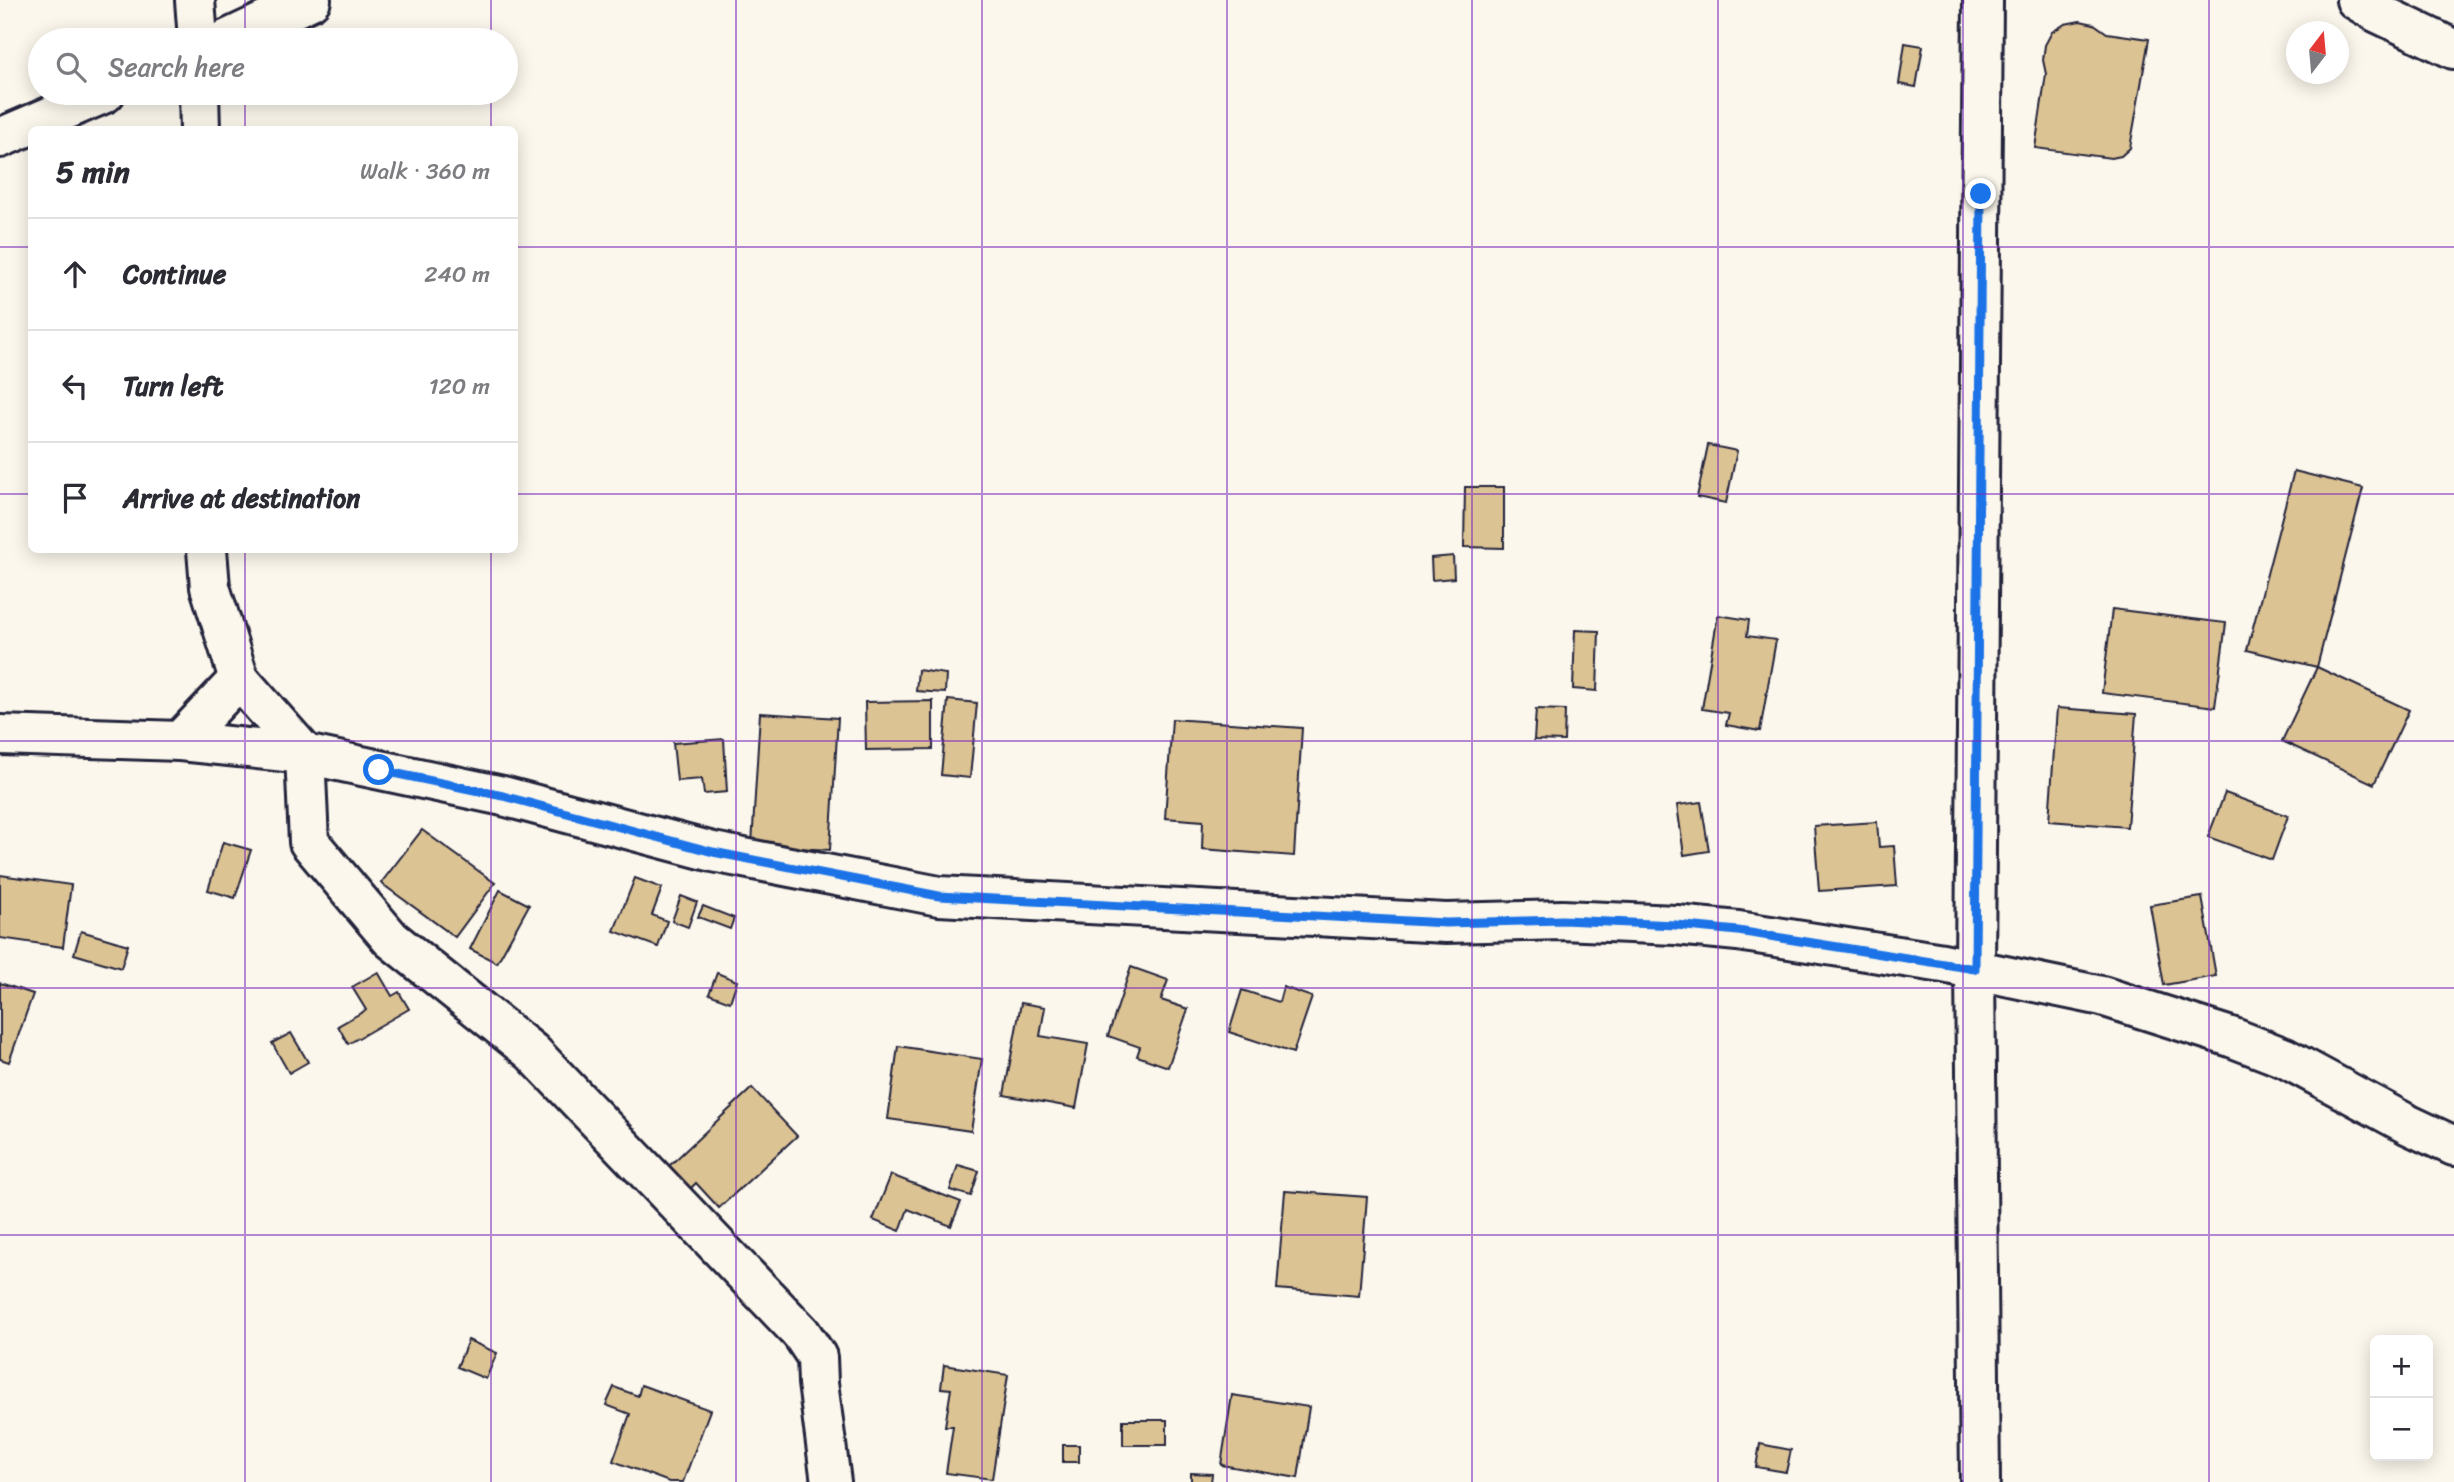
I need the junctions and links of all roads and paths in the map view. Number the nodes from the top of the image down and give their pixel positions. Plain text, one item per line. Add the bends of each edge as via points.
1 (195, 0) edge
2 (311, 0) edge
3 (1983, 0) edge
4 (2356, 0) edge
5 (197, 28) edge
6 (252, 28) edge
7 (2454, 50) edge
8 (77, 105) edge
9 (199, 105) edge
10 (28, 126) edge
11 (28, 126) edge
12 (200, 126) edge
13 (0, 138) edge
14 (207, 553) edge
15 (239, 679) junction
16 (0, 735) edge
17 (180, 741) junction
18 (305, 754) junction
19 (1975, 969) junction
20 (2454, 1146) edge
21 (831, 1482) edge
22 (1980, 1482) edge

1 - 5 street
2 - 6 street
3 - 19 street
4 - 7 street
8 - 10 street
9 - 12 street
11 - 13 street
14 - 15 street via 210,587
15 - 17 street
15 - 18 street
16 - 17 street
17 - 18 street
18 - 19 street via 503,796 713,852 939,896 1446,923 1562,920 1676,925
18 - 21 street via 309,842 391,939 532,1052 801,1333 817,1357
19 - 20 street via 2102,996 2231,1037 2285,1058
19 - 22 street

